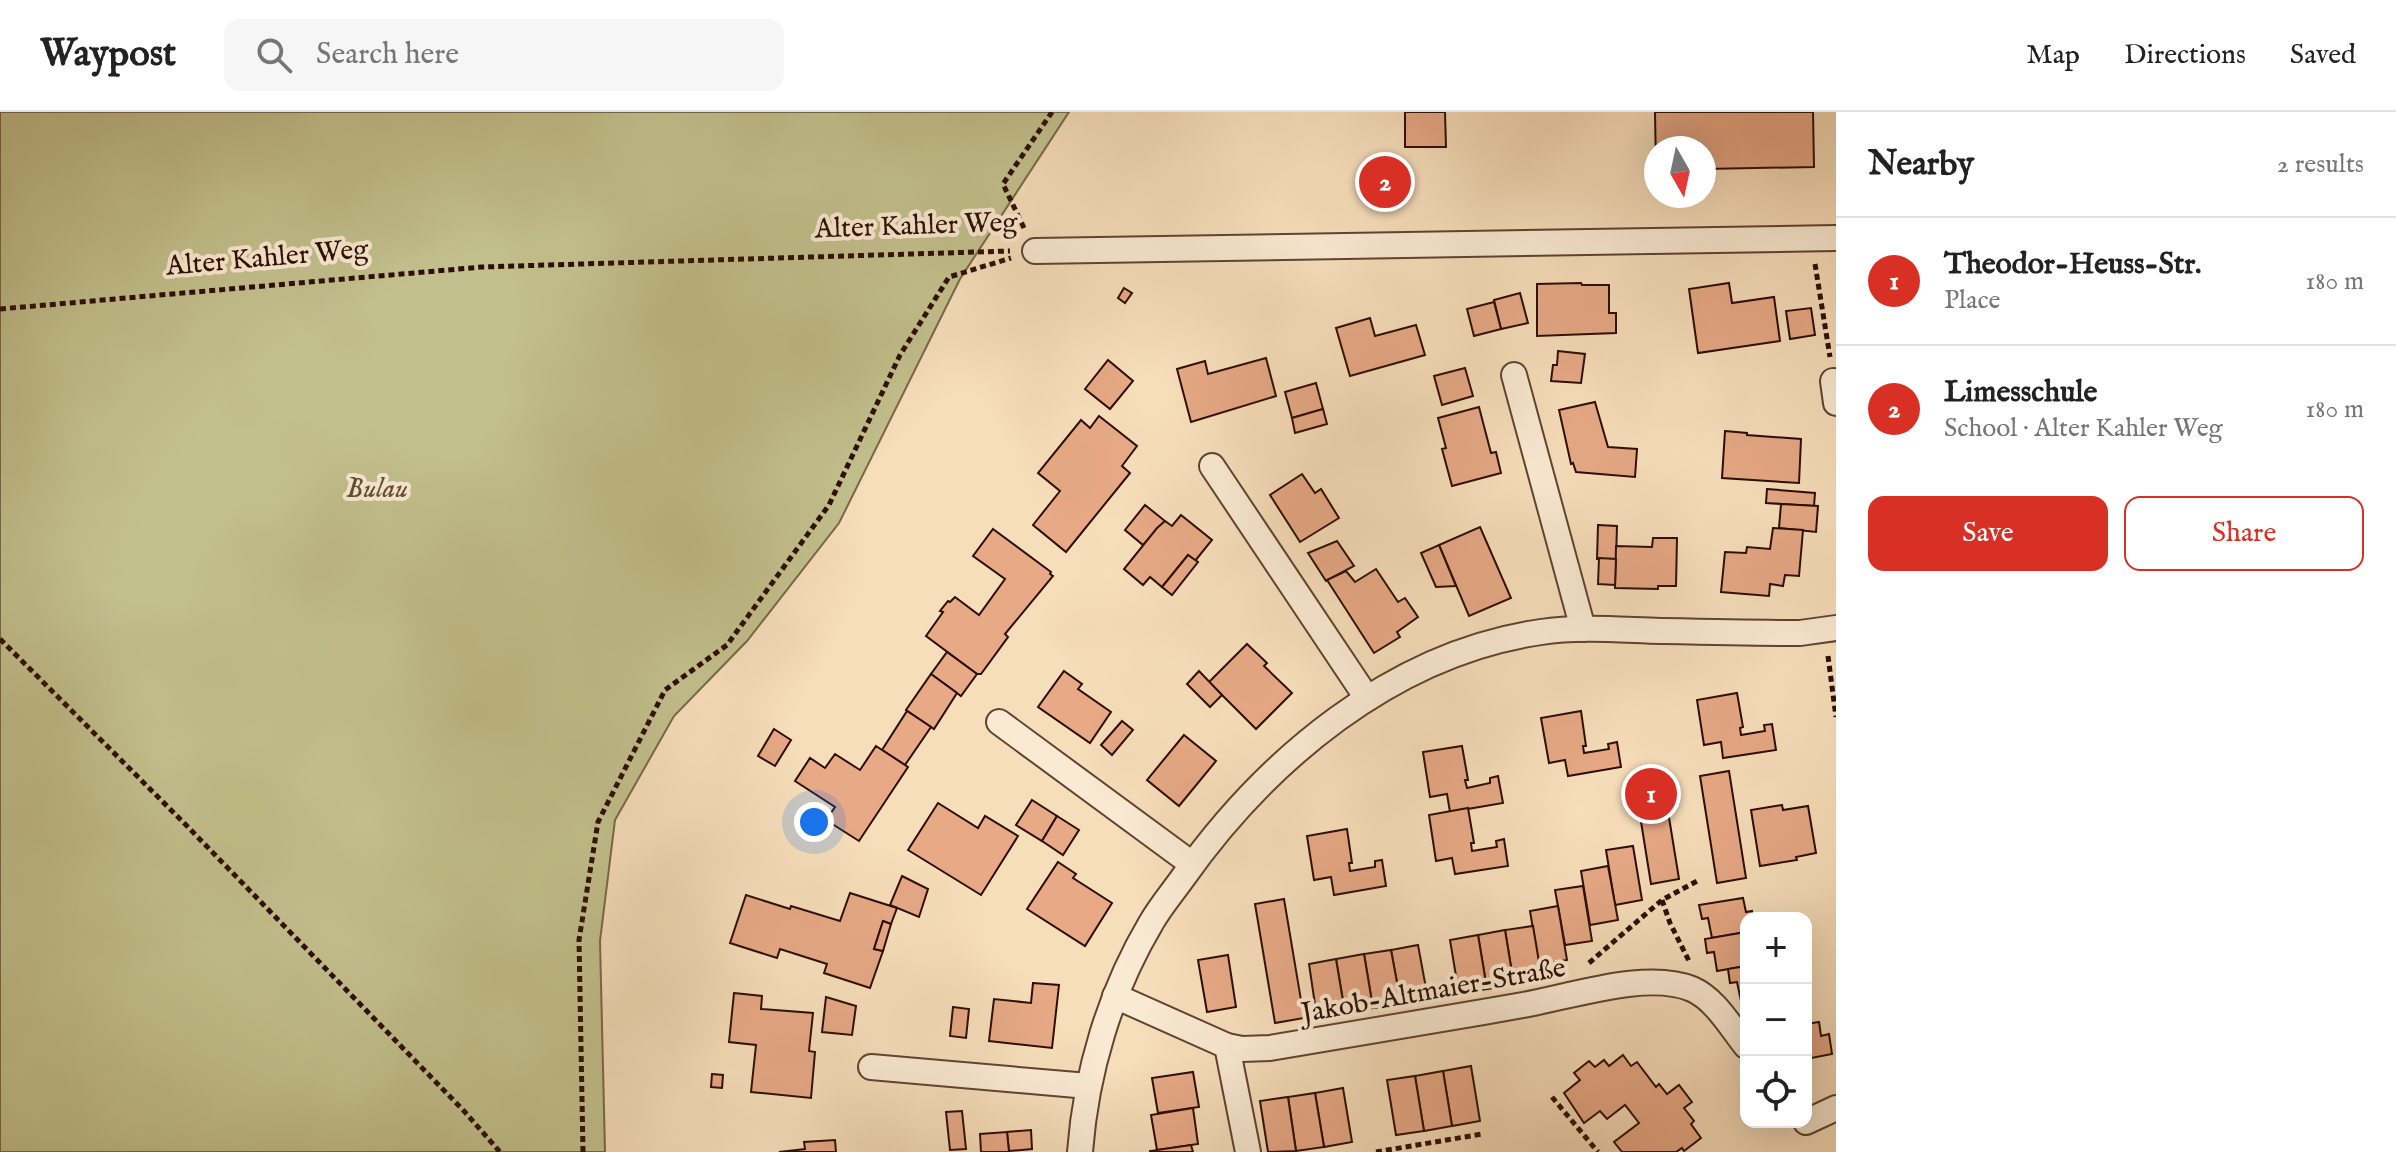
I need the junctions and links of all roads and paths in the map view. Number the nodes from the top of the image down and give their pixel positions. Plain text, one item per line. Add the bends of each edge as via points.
1 (1052, 112) edge
2 (1836, 238) edge
3 (1790, 239) junction
4 (1035, 251) junction
5 (0, 309) edge
6 (1514, 375) dead end
7 (1835, 392) edge
8 (1212, 466) dead end
9 (1583, 629) junction
10 (1830, 630) edge
11 (0, 639) edge
12 (1367, 698) junction
13 (1836, 717) edge
14 (999, 722) dead end
15 (1192, 864) junction
16 (1699, 880) dead end
17 (1662, 900) junction
18 (1588, 963) dead end
19 (1115, 996) junction
20 (1710, 1001) junction
21 (1740, 1038) edge
22 (1227, 1046) junction
23 (871, 1067) dead end
24 (1088, 1086) junction
25 (1552, 1097) dead end
26 (1836, 1108) edge
27 (1812, 1118) edge
28 (1482, 1134) dead end
29 (500, 1152) edge
30 (583, 1152) edge
31 (1080, 1152) edge
32 (1248, 1152) edge
33 (1376, 1152) edge
34 (1598, 1152) edge

1 - 4 path via 1003,184
2 - 3 street, Alter Kahler Weg
3 - 4 street, Alter Kahler Weg
3 - 7 path via 1790,257 1814,257
4 - 5 path, Alter Kahler Weg via 482,267
4 - 30 path via 949,277 900,355 829,505 727,645 665,690 598,822 579,940
6 - 9 street
8 - 12 street
9 - 10 street
9 - 12 street via 1541,632 1474,649
10 - 13 path
11 - 29 path
12 - 15 street via 1307,742 1261,785
14 - 15 street
15 - 19 street via 1152,921
16 - 17 path
17 - 18 path
17 - 20 path
19 - 22 street, Jakob-Altmaier-Straße
19 - 24 street
20 - 21 street, Jakob-Altmaier-Straße
20 - 22 street, Jakob-Altmaier-Straße via 1670,984 1619,986 1270,1048
22 - 32 street
23 - 24 street
24 - 31 street
25 - 34 path
26 - 27 street
28 - 33 path

